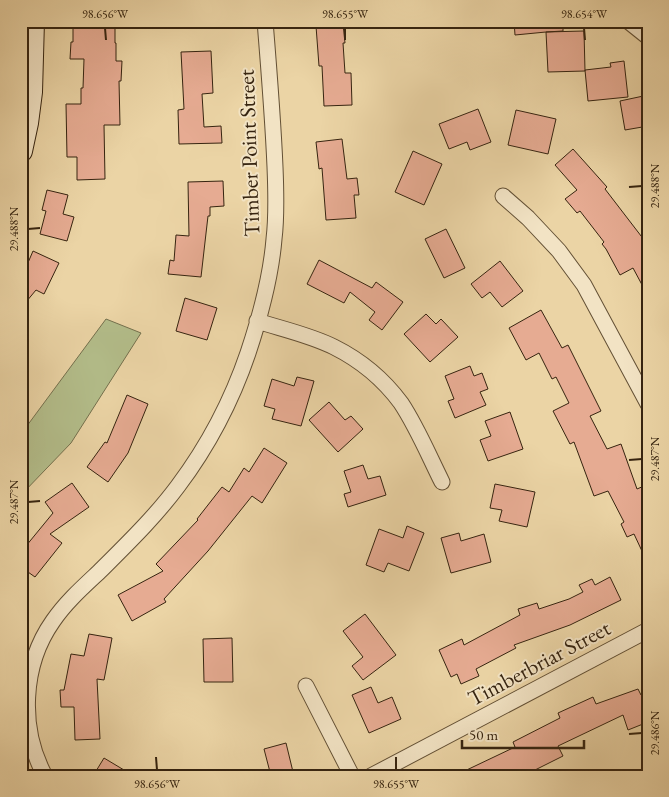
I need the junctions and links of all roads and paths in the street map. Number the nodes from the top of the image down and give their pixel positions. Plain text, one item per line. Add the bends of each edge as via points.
1 (34, 21) edge
2 (265, 21) edge
3 (628, 21) edge
4 (648, 37) edge
5 (21, 151) edge
6 (504, 196) dead end
7 (257, 321) junction
8 (648, 404) edge
9 (442, 482) dead end
10 (648, 630) edge
11 (306, 686) dead end
12 (45, 776) edge
13 (352, 776) edge
14 (371, 776) edge

1 - 5 street via 31,92
2 - 7 street, Timber Point Street via 276,197 274,239
3 - 4 street
6 - 8 street via 559,251 584,285
7 - 9 street via 335,347 365,366 402,405
7 - 12 street, Timber Point Street via 229,400 178,486 144,528 73,597 53,621 38,649 29,679 27,710 36,757
10 - 14 street, Timberbriar Street
11 - 13 street

